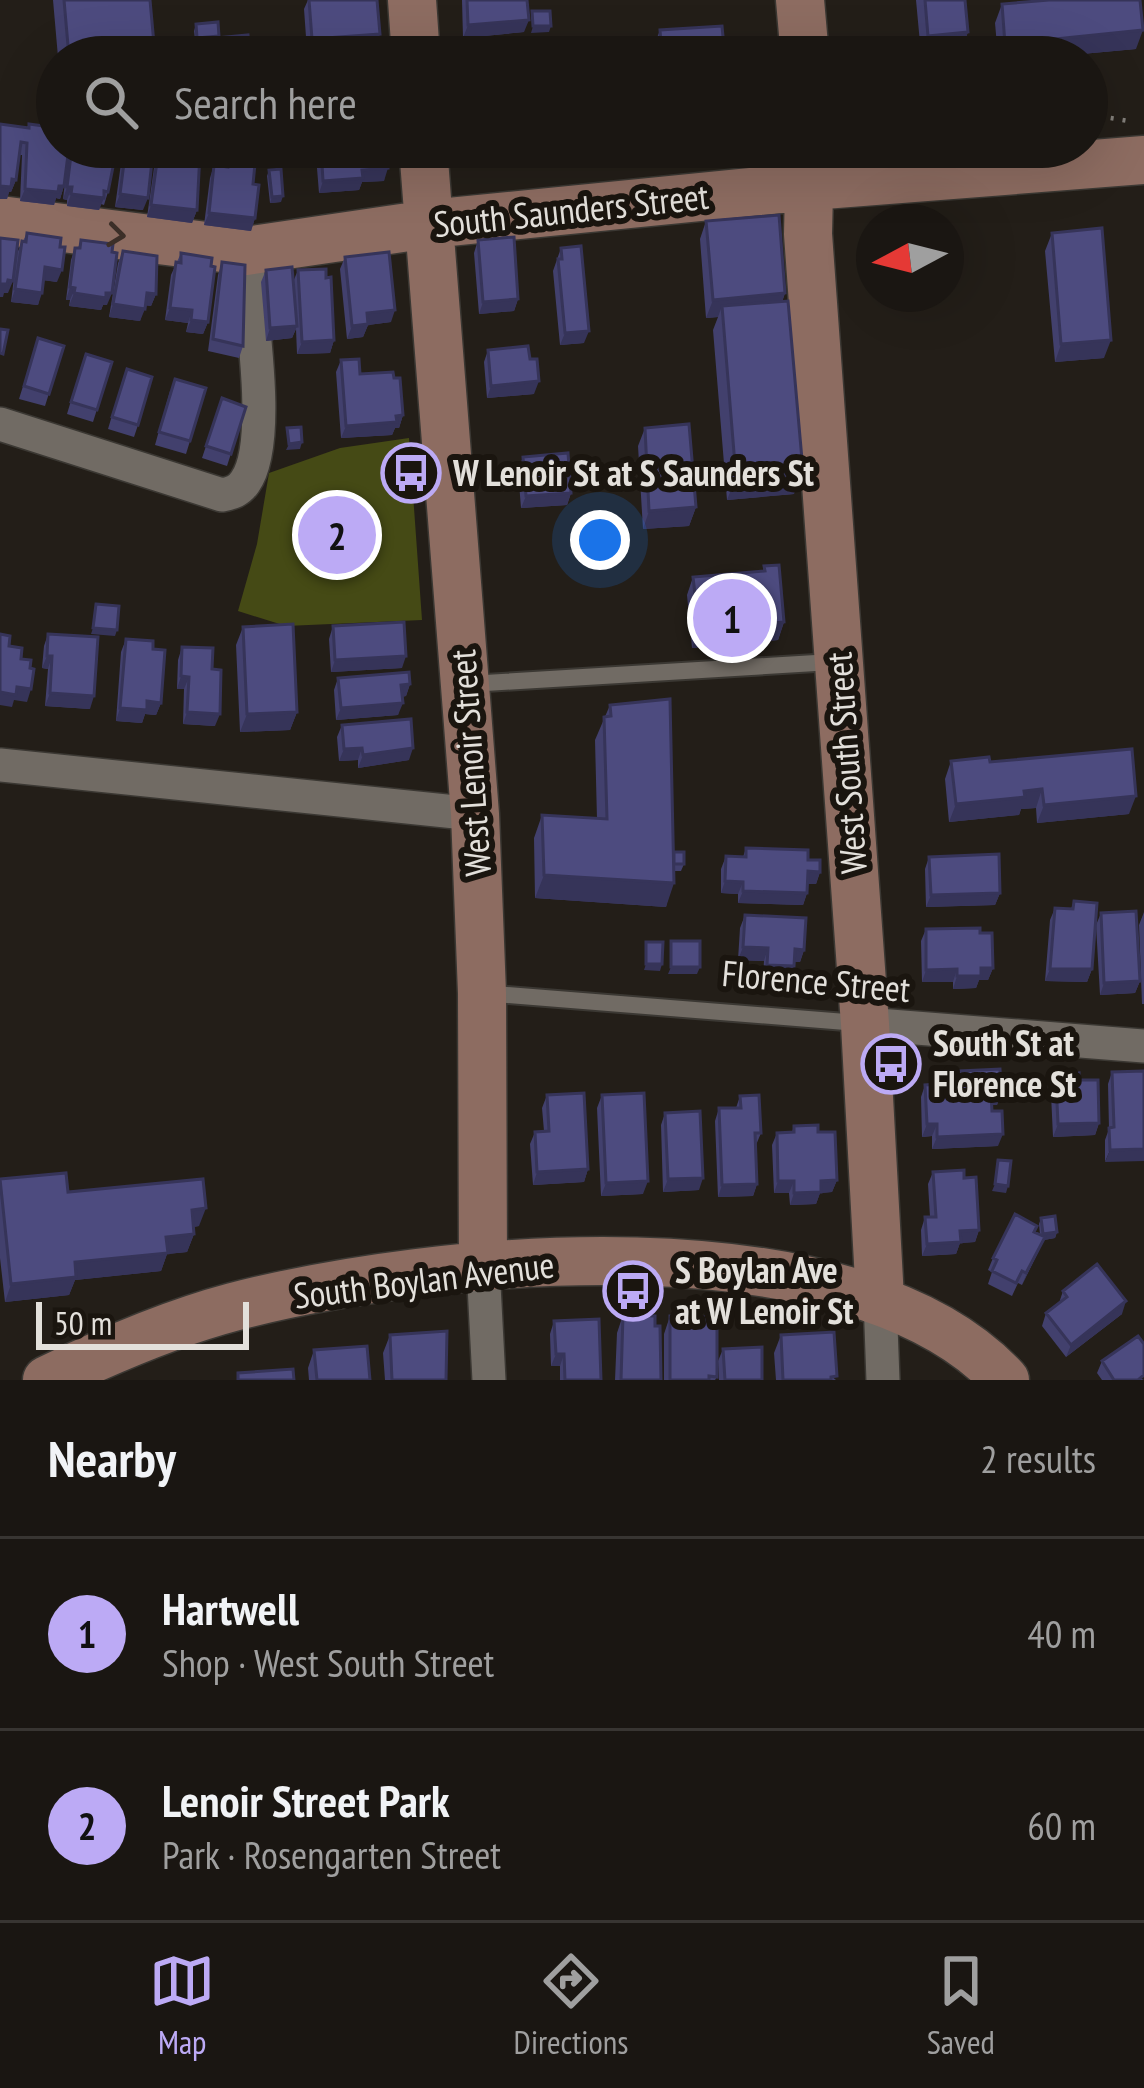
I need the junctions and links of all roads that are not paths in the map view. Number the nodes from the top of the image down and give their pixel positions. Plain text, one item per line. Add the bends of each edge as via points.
1 (412, 0) edge
2 (800, 0) edge
3 (415, 36) edge
4 (803, 36) edge
5 (1140, 141) edge
6 (1108, 143) edge
7 (425, 168) edge
8 (797, 168) edge
9 (810, 168) edge
10 (0, 220) edge
11 (429, 224) junction
12 (246, 251) junction
13 (0, 424) edge
14 (839, 661) junction
15 (465, 684) junction
16 (0, 765) edge
17 (475, 814) junction
18 (482, 993) junction
19 (865, 1024) junction
20 (1144, 1046) edge
21 (483, 1266) junction
22 (880, 1299) junction
23 (47, 1380) edge
24 (489, 1380) edge
25 (883, 1380) edge
26 (1004, 1380) edge

1 - 3 street
2 - 4 street
5 - 6 street, South Saunders Street
7 - 11 street, West Lenoir Street
8 - 11 street, South Saunders Street
9 - 14 street, West South Street
10 -> 12 street, South Saunders Street
11 - 12 street, South Saunders Street
11 - 15 street, West Lenoir Street
12 - 13 street via 258,438 249,476 235,493
14 - 15 lane
14 - 19 street, West South Street
15 - 17 street, West Lenoir Street
16 - 17 street
17 - 18 street, West Lenoir Street
18 - 19 lane, Florence Street
18 - 21 street, West Lenoir Street
19 - 20 street, Florence Street
19 - 22 street, West South Street
21 - 22 street, South Boylan Avenue via 661,1261
21 - 23 street, South Boylan Avenue via 340,1283 234,1307 138,1338
21 - 24 street, West Lenoir Street
22 - 25 street, West South Street
22 - 26 street, South Boylan Avenue via 958,1342

